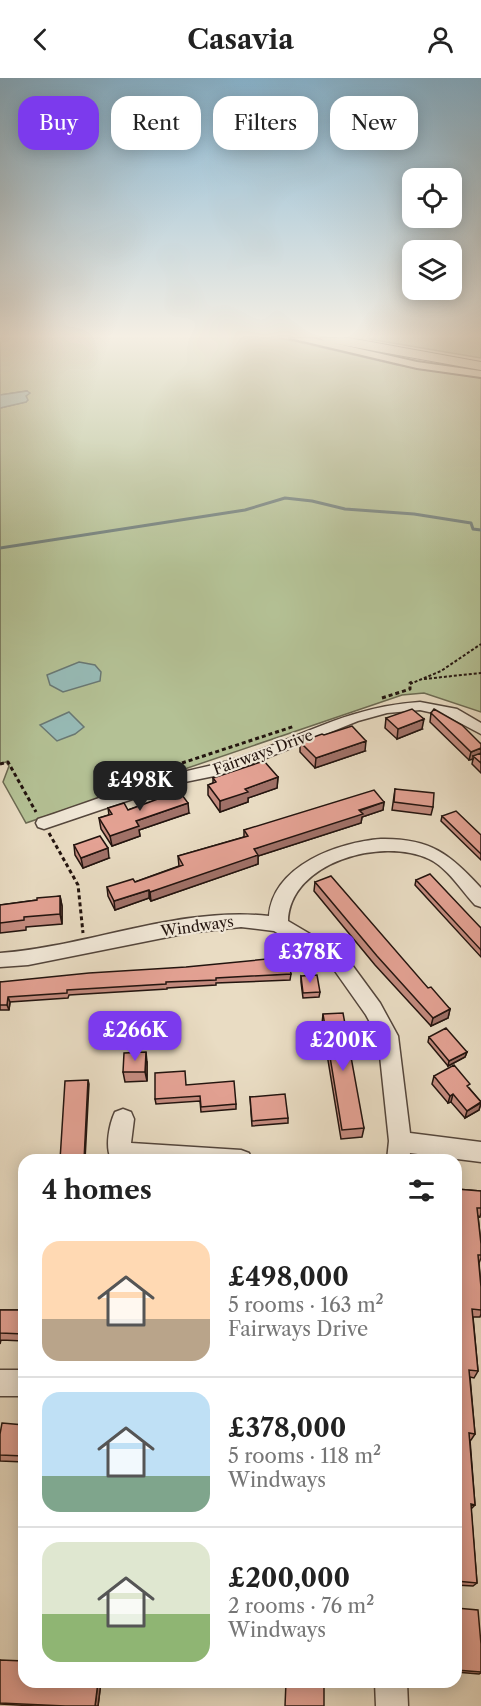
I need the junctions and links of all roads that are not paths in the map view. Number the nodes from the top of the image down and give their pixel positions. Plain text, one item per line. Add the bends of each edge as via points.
1 (481, 729) edge
2 (44, 823) road end
3 (481, 900) edge
4 (278, 924) junction
5 (0, 960) edge
6 (123, 1119) dead end
7 (399, 1150) edge
8 (481, 1152) edge
9 (119, 1154) edge
10 (0, 1383) edge
11 (18, 1383) edge
12 (391, 1688) edge
13 (392, 1706) edge

1 - 2 street, Fairways Drive via 464,716 440,707 391,708 346,721 224,769 176,778
3 - 4 street via 438,856 379,844 351,849 303,873 279,906
4 - 5 street, Windways via 242,920 188,926 28,958
4 - 7 street, Windways via 337,959 388,1036
6 - 9 street
7 - 8 street
10 - 11 street
12 - 13 street

